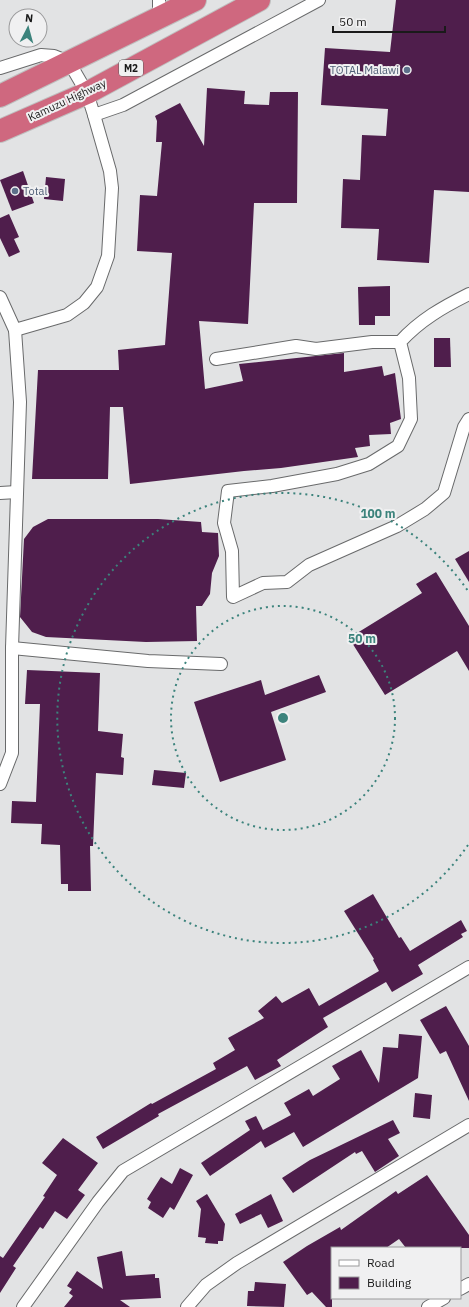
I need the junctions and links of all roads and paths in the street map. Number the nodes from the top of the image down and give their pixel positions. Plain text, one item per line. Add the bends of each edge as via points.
1 (195, 0) edge
2 (259, 0) edge
3 (319, 0) edge
4 (159, 8) edge
5 (69, 62) junction
6 (0, 68) edge
7 (87, 93) junction
8 (0, 96) edge
9 (94, 114) junction
10 (0, 131) edge
11 (469, 294) edge
12 (0, 297) edge
13 (15, 330) junction
14 (400, 342) junction
15 (216, 359) dead end
16 (469, 419) edge
17 (17, 492) junction
18 (0, 493) edge
19 (12, 648) junction
20 (221, 664) dead end
21 (0, 784) edge
22 (469, 967) edge
23 (469, 1125) edge
24 (442, 1299) edge
25 (23, 1307) edge
26 (187, 1307) edge
27 (428, 1307) edge

1 - 4 highway
2 - 7 highway, Kamuzu Highway / M2
3 - 9 street via 123,105
4 - 5 highway
5 - 6 street via 54,56 41,55
5 - 7 street
5 - 8 highway
7 - 9 street
7 - 10 highway, Kamuzu Highway / M2
9 - 13 street via 110,171 112,188 108,256 97,287 84,303 68,315
11 - 14 street via 425,318
12 - 13 street
13 - 17 street via 20,402
14 - 15 street via 316,348 296,346
14 - 16 street via 409,378 411,419 398,446 369,464 336,474 228,491 224,523 232,551 233,597 263,583 287,582 310,565 397,526 425,509 444,493 464,427
17 - 18 street
17 - 19 street
19 - 20 street via 148,661
19 - 21 street via 12,753
22 - 25 street via 123,1171
23 - 26 street via 237,1263 206,1285
24 - 27 street

